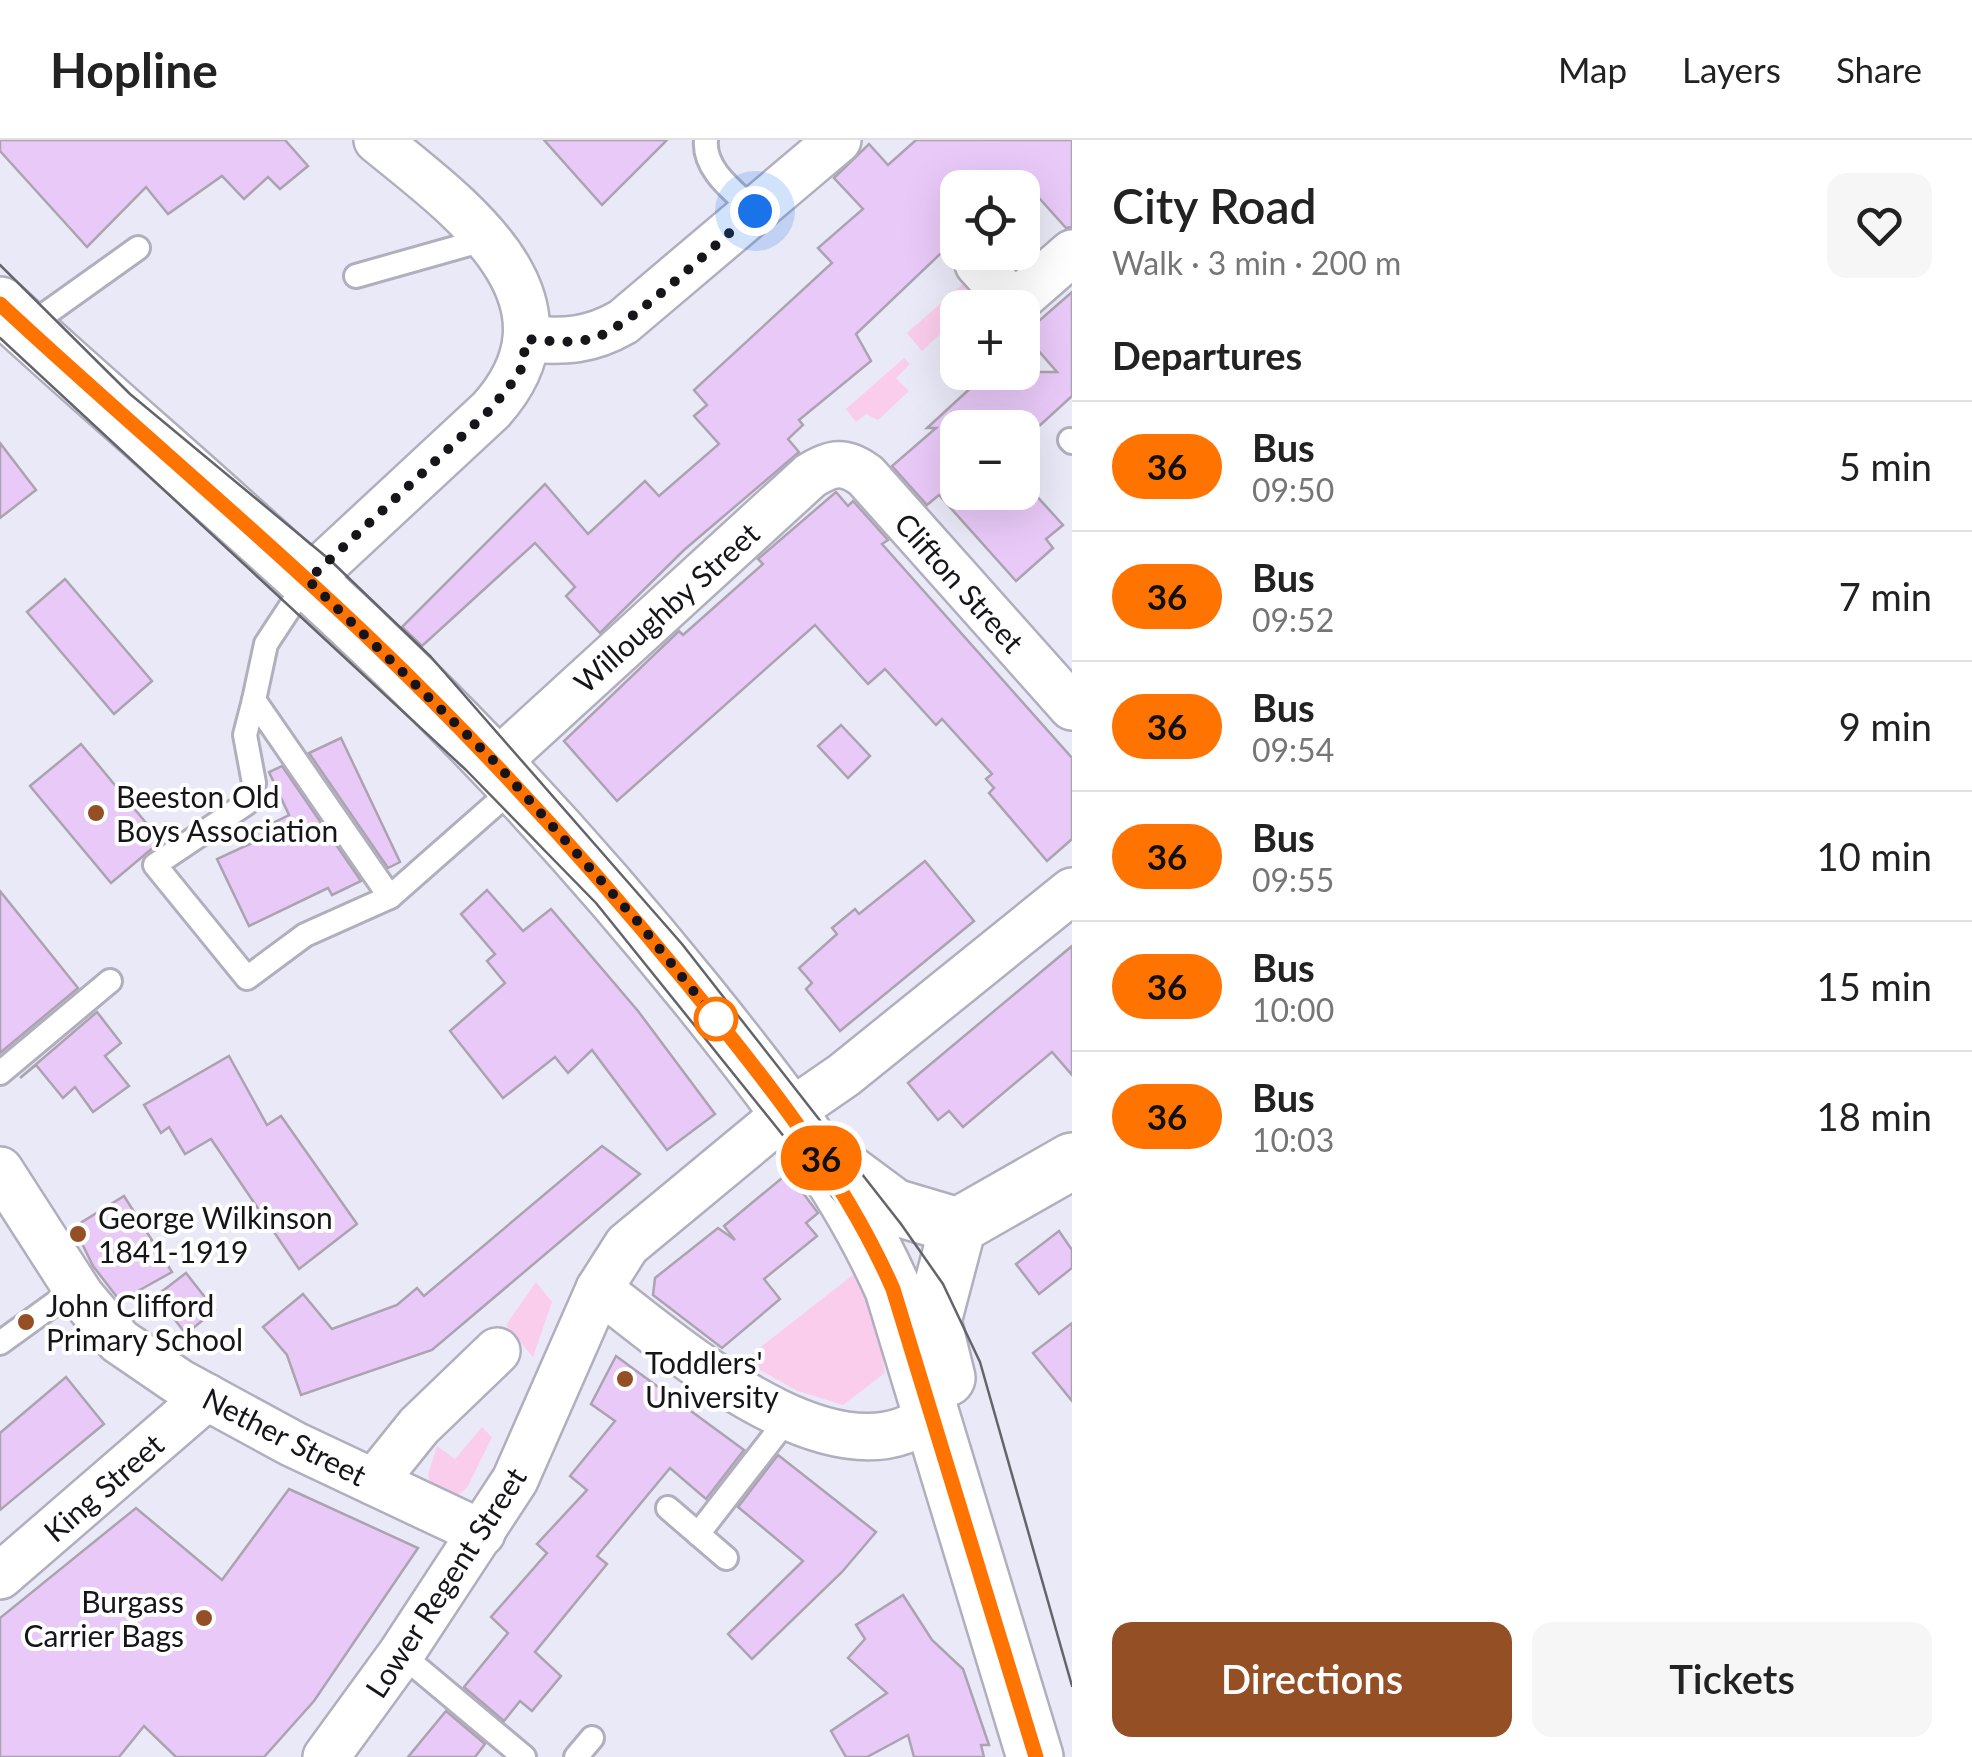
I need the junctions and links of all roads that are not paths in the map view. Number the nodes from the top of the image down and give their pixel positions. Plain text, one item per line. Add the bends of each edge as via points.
1 (378, 140) edge
2 (706, 140) edge
3 (838, 140) edge
4 (755, 211) junction
5 (487, 239) junction
6 (138, 248) dead end
7 (1072, 252) edge
8 (983, 270) edge
9 (356, 276) dead end
10 (999, 290) edge
11 (1030, 290) edge
12 (13, 316) edge
13 (527, 339) junction
14 (844, 463) joint
15 (308, 580) junction
16 (254, 700) junction
17 (1072, 707) edge
18 (506, 775) junction
19 (1072, 891) edge
20 (390, 896) junction
21 (110, 981) dead end
22 (0, 1072) edge
23 (800, 1127) junction
24 (1072, 1161) edge
25 (0, 1170) edge
26 (953, 1248) junction
27 (76, 1288) junction
28 (598, 1289) junction
29 (0, 1343) edge
30 (497, 1351) dead end
31 (207, 1397) junction
32 (932, 1414) junction
33 (789, 1416) junction
34 (374, 1482) junction
35 (958, 1495) junction
36 (668, 1508) dead end
37 (482, 1533) junction
38 (698, 1534) junction
39 (726, 1558) dead end
40 (0, 1576) edge
41 (401, 1654) junction
42 (592, 1738) dead end
43 (326, 1757) edge
44 (524, 1757) edge
45 (576, 1757) edge
46 (1036, 1757) edge

1 - 5 street
2 - 4 lane via 716,173
3 - 4 street
4 - 13 street via 597,337 570,343
5 - 9 lane
5 - 13 street via 522,294
6 - 12 lane
7 - 11 street
8 - 10 street
12 - 15 main road
13 - 15 street via 520,373 490,410
14 - 17 street, Clifton Street via 866,476
14 - 18 street, Willoughby Street via 810,476
15 - 16 lane via 266,644
15 - 18 main road
16 - 20 lane
16 - 20 lane via 245,735 254,784 247,803 155,865 247,978 304,935
18 - 20 lane
18 - 23 main road via 638,922
19 - 23 street, Lower Regent Street via 844,1075
21 - 22 lane
23 - 26 main road via 894,1208
23 - 28 street, Lower Regent Street via 626,1245
23 - 32 main road via 887,1276
24 - 26 main road
25 - 27 street, Nether Street
26 - 35 main road via 933,1321 966,1455
27 - 29 lane
27 - 31 street, Nether Street via 118,1341
28 - 33 street via 705,1370
28 - 37 street, Lower Regent Street via 516,1480
30 - 34 street via 419,1426
31 - 34 street, Nether Street
31 - 40 street, King Street
32 - 33 street via 903,1436 842,1434
32 - 35 main road
33 - 38 lane
34 - 37 street, Nether Street
35 - 46 main road
36 - 38 lane
37 - 41 street, Lower Regent Street
38 - 39 lane
41 - 43 street, Lower Regent Street
41 - 44 lane
42 - 45 lane

